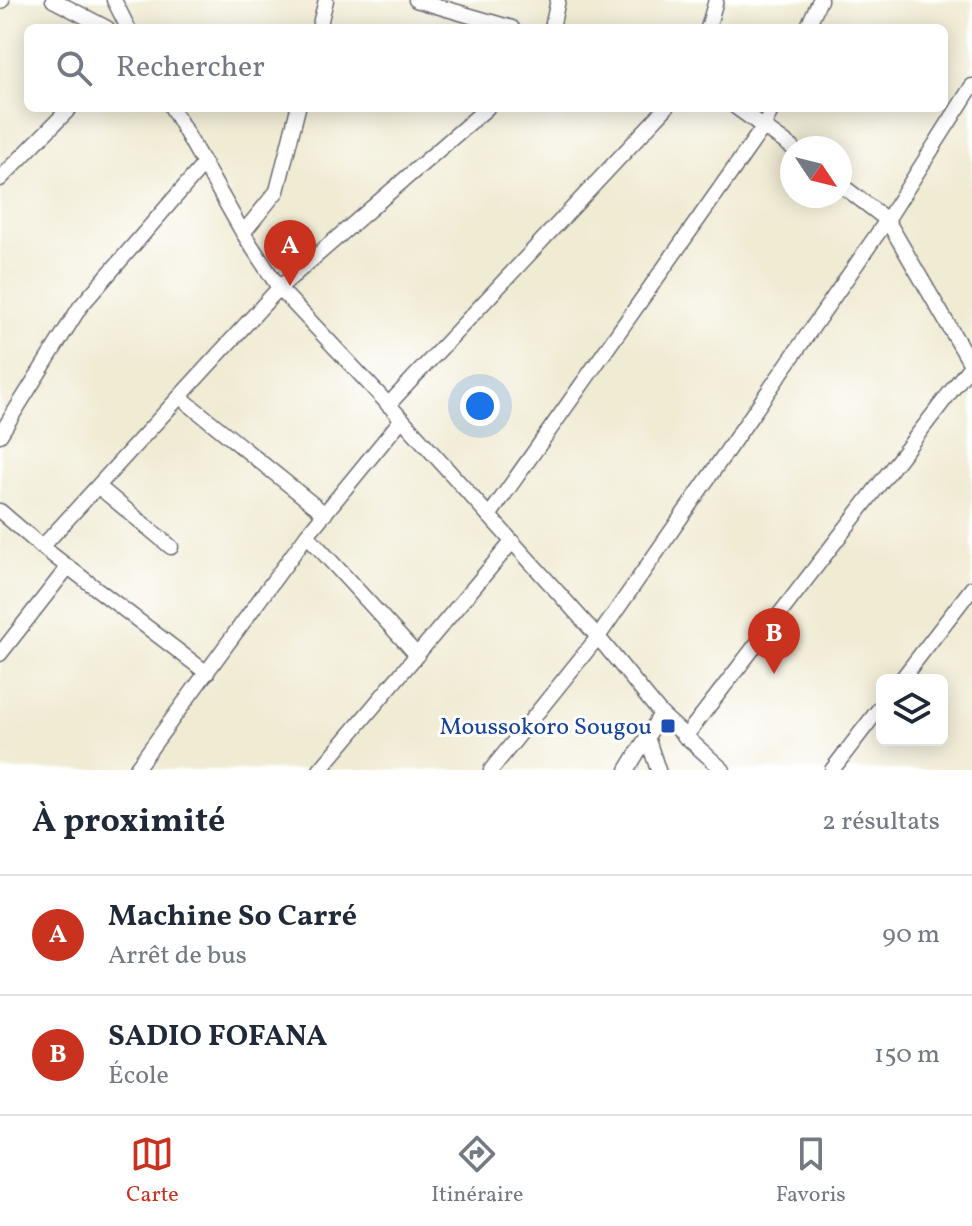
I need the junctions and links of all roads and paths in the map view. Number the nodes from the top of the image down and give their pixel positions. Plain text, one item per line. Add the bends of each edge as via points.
1 (53, 0) edge
2 (114, 0) edge
3 (326, 0) edge
4 (558, 0) edge
5 (716, 0) edge
6 (820, 0) edge
7 (426, 1) edge
8 (99, 24) edge
9 (126, 24) edge
10 (320, 24) edge
11 (499, 24) edge
12 (553, 24) edge
13 (709, 24) edge
14 (809, 24) edge
15 (972, 86) edge
16 (66, 112) edge
17 (174, 112) edge
18 (297, 112) edge
19 (482, 112) edge
20 (662, 112) edge
21 (743, 112) edge
22 (770, 112) edge
23 (764, 126) junction
24 (780, 138) edge
25 (204, 164) junction
26 (0, 179) edge
27 (852, 193) edge
28 (887, 220) junction
29 (243, 233) junction
30 (279, 288) junction
31 (972, 365) edge
32 (180, 397) junction
33 (388, 405) junction
34 (402, 419) junction
35 (0, 435) edge
36 (99, 487) junction
37 (0, 511) edge
38 (325, 514) junction
39 (489, 516) junction
40 (307, 535) junction
41 (512, 542) junction
42 (42, 547) junction
43 (171, 547) dead end
44 (68, 567) junction
45 (972, 588) edge
46 (598, 637) junction
47 (0, 654) edge
48 (417, 655) junction
49 (207, 673) junction
50 (906, 674) edge
51 (876, 713) edge
52 (661, 714) junction
53 (647, 737) junction
54 (685, 737) junction
55 (135, 770) edge
56 (320, 770) edge
57 (491, 770) edge
58 (627, 770) edge
59 (658, 770) edge
60 (723, 770) edge
61 (832, 770) edge

1 - 8 street
2 - 9 street
3 - 10 street
4 - 12 street
5 - 13 street
6 - 14 street
7 - 11 street
15 - 28 street
16 - 26 street
17 - 25 street
18 - 29 street via 277,191
19 - 30 street
20 - 33 street
21 - 23 street
22 - 23 street
23 - 24 street
23 - 39 street
25 - 29 street
25 - 35 street via 80,307
27 - 28 street
28 - 31 street
28 - 46 street
29 - 30 street
30 - 32 street
30 - 33 street
31 - 54 street
32 - 36 street
32 - 38 street
33 - 34 street
34 - 38 street
34 - 39 street
36 - 42 street
36 - 43 street
37 - 42 street
38 - 40 street
39 - 41 street
40 - 48 street
40 - 49 street
41 - 46 street
41 - 48 street
42 - 44 street
44 - 47 street
44 - 49 street
45 - 50 street
46 - 52 street
46 - 57 street
48 - 56 street
49 - 55 street
51 - 61 street
52 - 53 street
52 - 54 street
53 - 58 street
53 - 59 street
54 - 60 street

